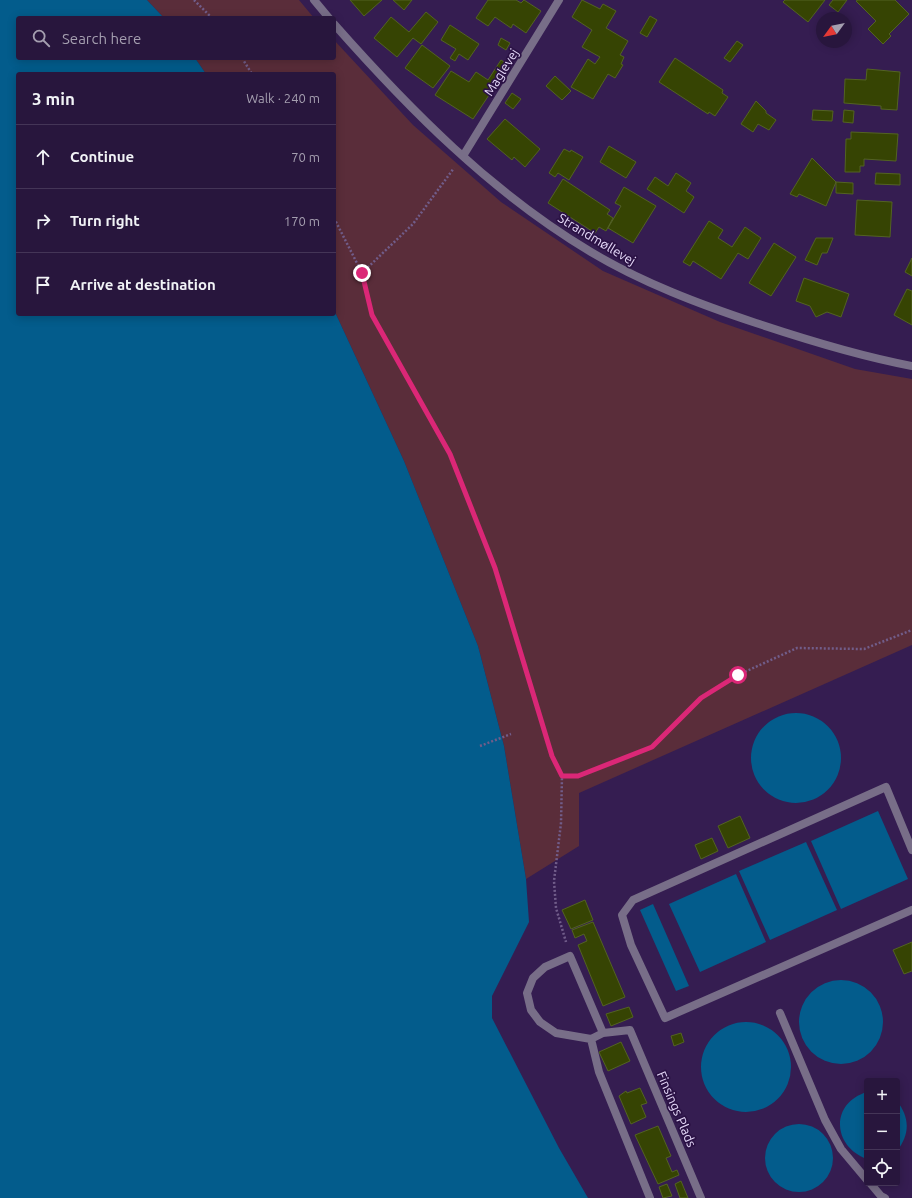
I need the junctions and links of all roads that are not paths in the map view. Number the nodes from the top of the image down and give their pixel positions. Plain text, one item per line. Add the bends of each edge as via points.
1 (314, 0) edge
2 (559, 0) edge
3 (327, 16) edge
4 (336, 26) edge
5 (463, 156) junction
6 (912, 366) edge
7 (912, 850) edge
8 (912, 910) edge
9 (780, 1013) dead end
10 (603, 1033) junction
11 (591, 1039) junction
12 (864, 1176) edge
13 (873, 1186) edge
14 (882, 1197) edge
15 (650, 1198) edge
16 (701, 1198) edge

1 - 3 street
2 - 5 street, Maglevej
4 - 5 street, Strandmøllevej via 411,107
5 - 6 street, Strandmøllevej via 505,192 569,238 644,281 772,328 846,351
7 - 8 street via 886,787 633,900 622,915 631,945 665,1018
9 - 12 street via 825,1120 841,1149
10 - 11 street
10 - 11 street via 570,956 545,967 530,982 527,999 531,1010 550,1030
10 - 16 street, Finsings Plads via 630,1030
11 - 15 street via 599,1072
13 - 14 street

